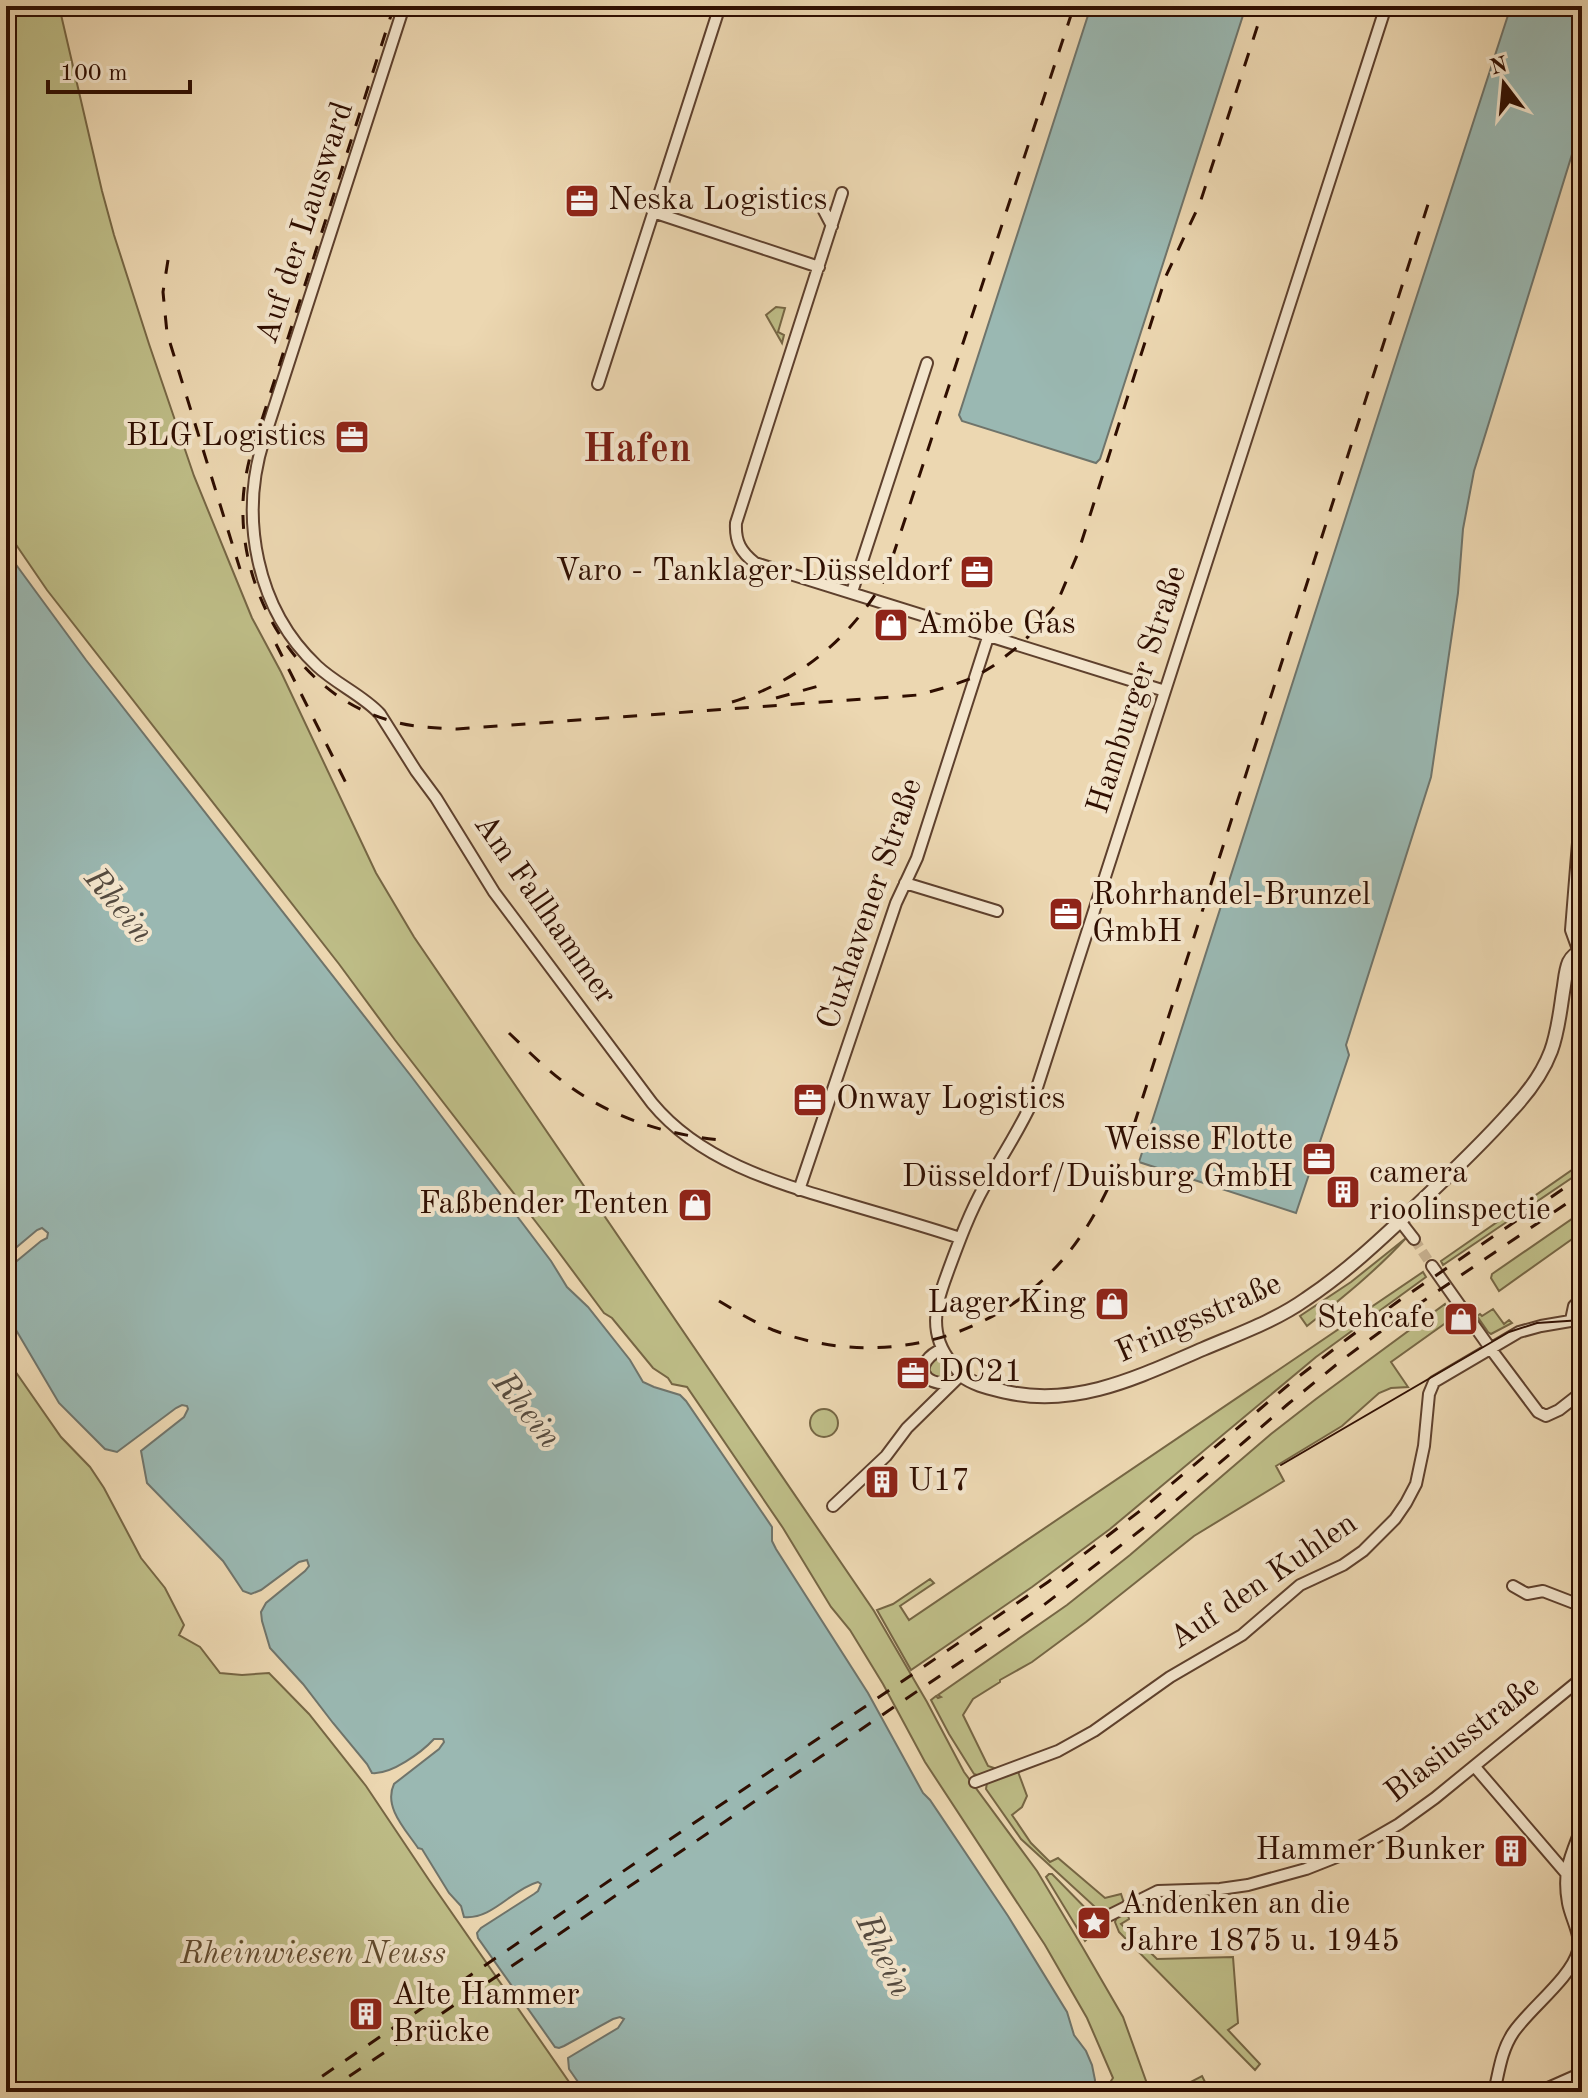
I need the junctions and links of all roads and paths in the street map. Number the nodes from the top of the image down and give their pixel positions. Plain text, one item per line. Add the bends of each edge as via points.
1 (404, 6) edge
2 (720, 6) edge
3 (1386, 6) edge
4 (842, 193) dead end
5 (821, 205) dead end
6 (653, 212) junction
7 (832, 226) junction
8 (819, 267) junction
9 (927, 363) dead end
10 (598, 384) dead end
11 (258, 457) joint
12 (852, 592) junction
13 (989, 634) junction
14 (1165, 691) junction
15 (1582, 793) edge
16 (905, 883) junction
17 (997, 911) dead end
18 (1580, 951) edge
19 (799, 1190) junction
20 (1400, 1221) junction
21 (960, 1238) junction
22 (1414, 1239) tunnel mouth
23 (1432, 1266) tunnel mouth
24 (1582, 1298) edge
25 (1576, 1320) edge
26 (1490, 1348) junction
27 (942, 1349) junction
28 (957, 1379) junction
29 (1582, 1392) edge
30 (833, 1506) dead end
31 (1513, 1586) dead end
32 (1582, 1606) edge
33 (1582, 1678) edge
34 (1475, 1767) junction
35 (975, 1782) dead end
36 (1582, 1826) edge
37 (1565, 1872) junction
38 (1102, 1919) dead end
39 (1580, 1941) edge
40 (1582, 2073) edge
41 (1494, 2092) edge
42 (1539, 2092) edge

1 - 11 street, Auf der Lausward
2 - 6 street
3 - 14 street, Hamburger Straße
4 - 7 street
5 - 7 street
6 - 8 street
6 - 10 street
7 - 8 street
8 - 12 street via 735,535 743,554 755,563
9 - 12 street
11 - 19 street, Am Fallhammer via 252,518 258,560 277,613 296,642 329,677 380,714 494,892 665,1118 706,1149
12 - 13 street
13 - 14 street
13 - 16 street, Cuxhavener Straße
14 - 21 street, Hamburger Straße via 1033,1100
15 - 18 street via 1571,930
16 - 17 street
16 - 19 street, Cuxhavener Straße
18 - 20 street, Fringsstraße via 1567,970 1559,1025 1535,1082
19 - 21 street, Am Fallhammer
20 - 22 street
20 - 28 street, Fringsstraße via 1280,1316 1125,1382 1071,1395 1030,1396
21 - 27 street, Hamburger Straße via 937,1308
23 - 26 street
24 - 25 street via 1574,1306
25 - 26 street, Auf den Kuhlen via 1519,1332
26 - 29 street via 1544,1415
26 - 35 street, Auf den Kuhlen via 1434,1382 1416,1484 1395,1519 1363,1551 1300,1585 1242,1635 1094,1731 1058,1751
27 - 28 street, Hamburger Straße
27 - 28 street, Fringsstraße via 925,1360 925,1373 936,1384
28 - 30 street
31 - 32 street
33 - 34 street, Blasiusstraße
34 - 37 street
34 - 38 street, Blasiusstraße via 1354,1850 1248,1885 1158,1891
36 - 37 street
37 - 39 street via 1568,1905
39 - 41 street via 1574,1961 1507,2042
40 - 42 street

